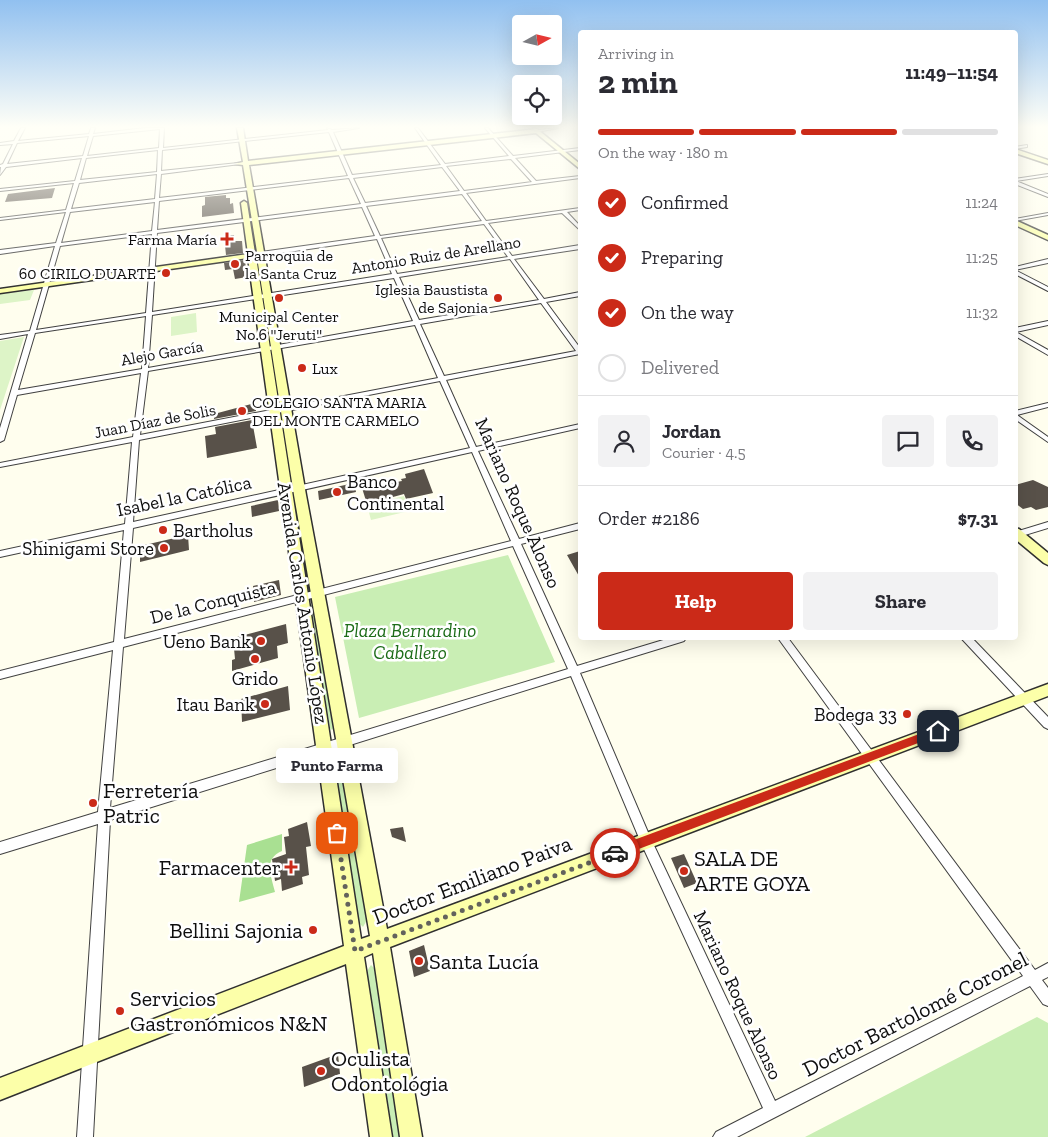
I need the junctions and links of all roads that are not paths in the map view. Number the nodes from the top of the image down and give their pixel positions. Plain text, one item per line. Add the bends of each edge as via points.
1 (85, 181) edge
2 (158, 181) edge
3 (241, 181) edge
4 (249, 181) edge
5 (316, 181) edge
6 (352, 181) edge
7 (455, 181) edge
8 (550, 181) edge
9 (77, 182) junction
10 (1018, 182) edge
11 (535, 183) joint
12 (250, 189) junction
13 (0, 190) edge
14 (242, 190) junction
15 (463, 192) junction
16 (1048, 196) edge
17 (156, 200) junction
18 (362, 205) junction
19 (578, 208) edge
20 (68, 211) junction
21 (563, 211) junction
22 (1048, 214) edge
23 (256, 218) junction
24 (0, 219) edge
25 (247, 220) junction
26 (1018, 220) edge
27 (485, 222) junction
28 (1018, 223) edge
29 (578, 227) edge
30 (154, 232) junction
31 (377, 237) junction
32 (1048, 238) edge
33 (58, 244) junction
34 (578, 247) edge
35 (0, 252) edge
36 (256, 254) junction
37 (511, 258) junction
38 (1048, 262) edge
39 (1018, 269) edge
40 (150, 270) junction
41 (1018, 272) edge
42 (394, 276) junction
43 (46, 285) junction
44 (1048, 289) edge
45 (0, 291) edge
46 (578, 294) edge
47 (269, 295) junction
48 (258, 297) junction
49 (543, 300) junction
50 (149, 314) junction
51 (415, 322) junction
52 (1048, 323) edge
53 (1018, 331) edge
54 (32, 332) junction
55 (1018, 334) edge
56 (0, 337) edge
57 (276, 347) junction
58 (265, 348) junction
59 (578, 349) edge
60 (578, 352) edge
61 (1048, 353) edge
62 (145, 370) junction
63 (441, 379) junction
64 (14, 393) junction
65 (1048, 405) edge
66 (286, 409) junction
67 (274, 412) junction
68 (1018, 414) edge
69 (1018, 417) edge
70 (578, 426) edge
71 (136, 438) junction
72 (0, 440) edge
73 (1048, 440) edge
74 (473, 448) junction
75 (0, 465) edge
76 (292, 489) junction
77 (129, 525) junction
78 (1048, 525) edge
79 (578, 526) edge
80 (1018, 533) edge
81 (1018, 536) edge
82 (516, 542) junction
83 (0, 554) edge
84 (1048, 560) edge
85 (317, 594) junction
86 (302, 598) junction
87 (675, 640) edge
88 (784, 640) edge
89 (968, 640) edge
90 (120, 644) junction
91 (574, 671) junction
92 (0, 675) edge
93 (1048, 690) edge
94 (1024, 699) junction
95 (1048, 724) edge
96 (343, 742) junction
97 (324, 748) junction
98 (870, 757) junction
99 (104, 815) junction
100 (646, 841) junction
101 (0, 848) edge
102 (380, 941) junction
103 (355, 951) junction
104 (1048, 970) edge
105 (1033, 978) junction
106 (1048, 998) edge
107 (91, 1054) junction
108 (0, 1089) edge
109 (772, 1111) junction
110 (85, 1137) edge
111 (381, 1137) edge
112 (411, 1137) edge
113 (721, 1137) edge

1 - 9 street
2 - 17 street
3 - 14 main road, Avenida Carlos Antonio López
4 - 12 main road, Avenida Carlos Antonio López
5 - 12 street
6 - 18 street, Mariano Roque Alonso
7 - 15 street
8 - 11 street
9 - 13 street
9 - 20 street
10 - 16 street
11 - 15 street
12 - 14 street
12 - 23 main road, Avenida Carlos Antonio López
14 - 17 street
14 - 25 main road, Avenida Carlos Antonio López
15 - 18 street
15 - 27 street
17 - 20 street
17 - 30 street
18 - 23 street
18 - 31 street, Mariano Roque Alonso
19 - 21 street
20 - 24 street
20 - 33 street
21 - 27 street
21 - 29 street
22 - 26 street
23 - 25 street
23 - 36 main road, Avenida Carlos Antonio López
25 - 30 street
25 - 36 main road, Avenida Carlos Antonio López
27 - 31 street
27 - 37 street
28 - 32 main road
30 - 33 street
30 - 40 street
31 - 36 street
31 - 42 street, Mariano Roque Alonso
33 - 35 street
33 - 43 street
34 - 37 street, Antonio Ruiz de Arellano
36 - 40 main road
36 - 47 main road, Avenida Carlos Antonio López
36 - 48 main road, Avenida Carlos Antonio López
37 - 42 street, Antonio Ruiz de Arellano
37 - 49 street
38 - 39 street
40 - 43 main road
40 - 50 street
41 - 44 street
42 - 47 street, Antonio Ruiz de Arellano
42 - 51 street, Mariano Roque Alonso
43 - 45 main road
43 - 54 street
46 - 49 street, Alejo García
47 - 48 street, Antonio Ruiz de Arellano
47 - 57 main road, Avenida Carlos Antonio López
48 - 50 street, Antonio Ruiz de Arellano
48 - 58 main road, Avenida Carlos Antonio López
49 - 51 street, Alejo García
49 - 59 street
50 - 54 street, Antonio Ruiz de Arellano
50 - 62 street
51 - 57 street, Alejo García
51 - 63 street, Mariano Roque Alonso
52 - 53 street
54 - 56 street, Antonio Ruiz de Arellano
54 - 64 street
55 - 61 street
57 - 58 street, Alejo García
57 - 66 main road, Avenida Carlos Antonio López
58 - 62 street, Alejo García
58 - 67 main road, Avenida Carlos Antonio López
60 - 63 street, Juan Díaz de Solis
62 - 64 street, Alejo García
62 - 71 street
63 - 66 street, Juan Díaz de Solis
63 - 74 street, Mariano Roque Alonso
64 - 72 street
65 - 68 street
66 - 67 street, Juan Díaz de Solis
66 - 76 main road, Avenida Carlos Antonio López
67 - 71 street, Juan Díaz de Solis
67 - 76 main road, Avenida Carlos Antonio López
69 - 73 street
70 - 74 street, Isabel la Católica
71 - 75 street, Juan Díaz de Solis
71 - 77 street
74 - 76 street, Isabel la Católica
74 - 82 street, Mariano Roque Alonso
76 - 77 street, Isabel la Católica
76 - 85 main road, Avenida Carlos Antonio López
76 - 86 main road, Avenida Carlos Antonio López
77 - 83 street, Isabel la Católica
77 - 90 street
78 - 80 street
79 - 82 street, De la Conquista
81 - 84 main road
82 - 85 street, De la Conquista
82 - 91 street, Mariano Roque Alonso
85 - 86 street, De la Conquista
85 - 96 main road, Avenida Carlos Antonio López
86 - 90 street, De la Conquista
86 - 97 main road, Avenida Carlos Antonio López
87 - 91 street
88 - 98 street
89 - 94 street
90 - 92 street, De la Conquista
90 - 99 street
91 - 96 street
91 - 100 street, Mariano Roque Alonso
93 - 94 main road, Doctor Emiliano Paiva
94 - 95 street
94 - 98 main road, Doctor Emiliano Paiva
96 - 97 street
96 - 102 main road, Avenida Carlos Antonio López
97 - 99 street
97 - 103 main road, Avenida Carlos Antonio López
98 - 100 main road, Doctor Emiliano Paiva
98 - 105 street
99 - 101 street
99 - 107 street
100 - 102 main road, Doctor Emiliano Paiva
100 - 109 street, Mariano Roque Alonso
102 - 103 main road, Doctor Emiliano Paiva
102 - 112 main road, Avenida Carlos Antonio López
103 - 107 main road, Doctor Emiliano Paiva
103 - 111 main road, Avenida Carlos Antonio López
104 - 105 street, Doctor Bartolomé Coronel
105 - 106 street
105 - 109 street, Doctor Bartolomé Coronel
107 - 108 main road, Doctor Emiliano Paiva
107 - 110 street
109 - 113 street, Doctor Bartolomé Coronel

